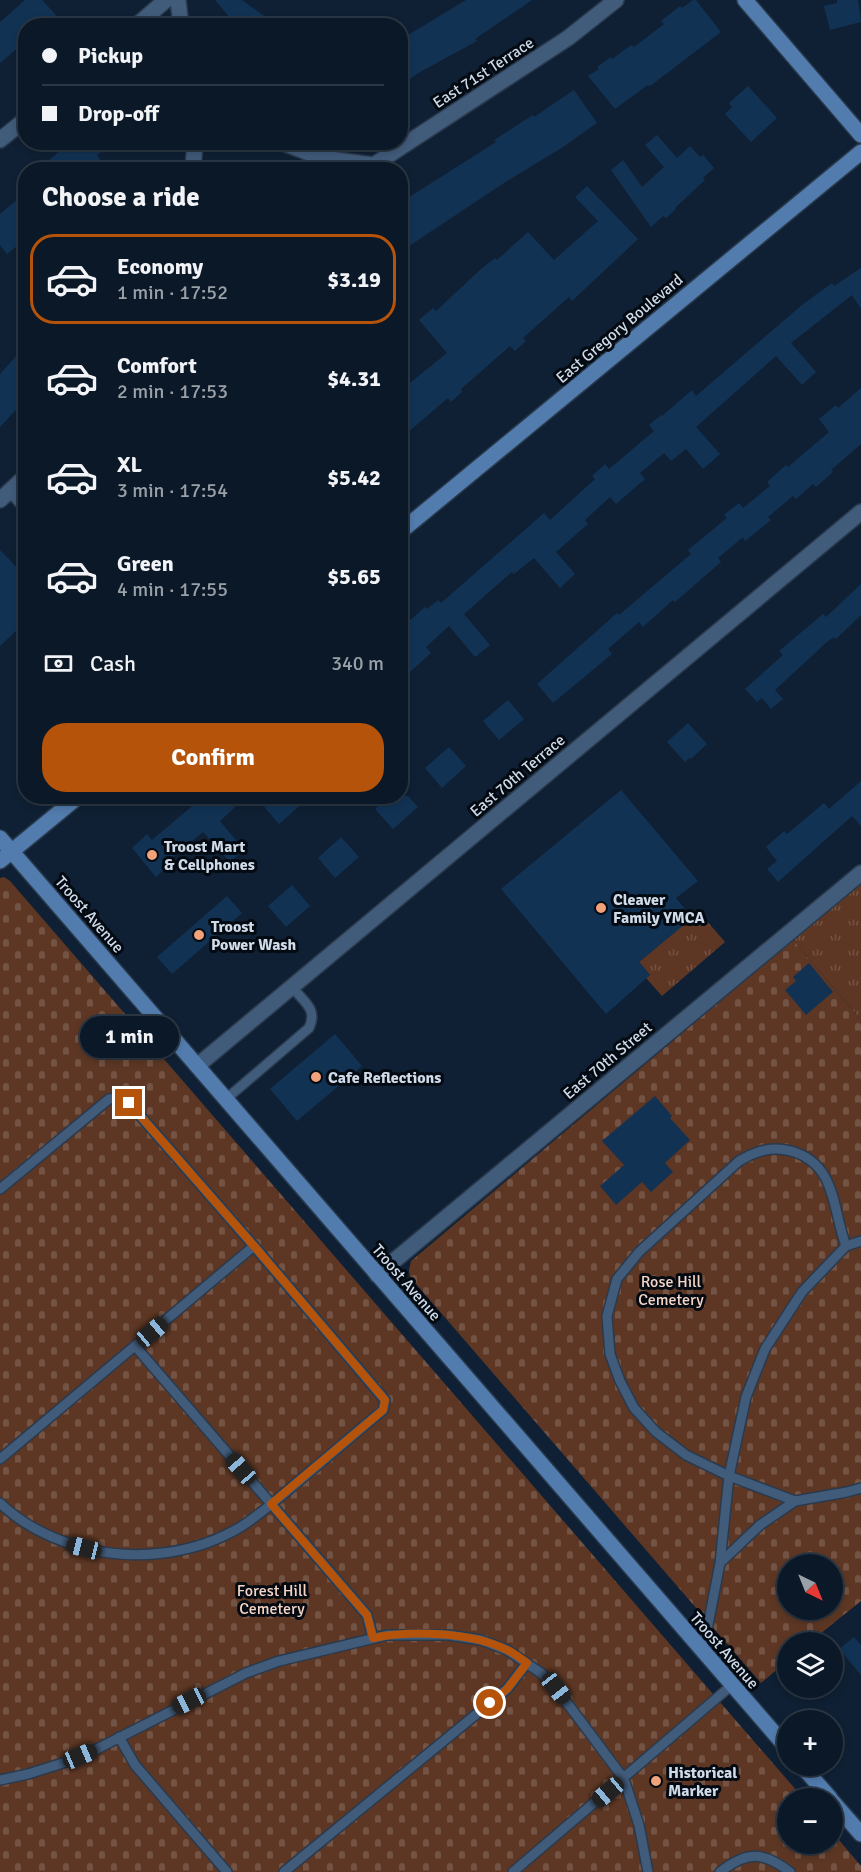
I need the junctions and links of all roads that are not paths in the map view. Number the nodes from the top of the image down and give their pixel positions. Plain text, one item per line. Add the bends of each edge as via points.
1 (166, 0) edge
2 (178, 0) edge
3 (616, 0) edge
4 (745, 0) edge
5 (145, 18) edge
6 (181, 18) edge
7 (18, 125) edge
8 (861, 135) edge
9 (0, 140) edge
10 (408, 142) edge
11 (302, 150) edge
12 (395, 150) edge
13 (861, 152) edge
14 (343, 162) edge
15 (377, 162) edge
16 (18, 484) edge
17 (6, 495) edge
18 (861, 512) edge
19 (408, 525) edge
20 (69, 804) edge
21 (0, 838) edge
22 (6, 856) edge
23 (861, 873) edge
24 (292, 987) junction
25 (197, 1066) junction
26 (226, 1100) junction
27 (0, 1189) edge
28 (861, 1241) edge
29 (254, 1246) junction
30 (846, 1246) junction
31 (377, 1275) junction
32 (135, 1346) junction
33 (0, 1459) edge
34 (729, 1476) junction
35 (861, 1488) edge
36 (795, 1501) junction
37 (0, 1503) edge
38 (271, 1504) junction
39 (720, 1563) junction
40 (373, 1638) junction
41 (703, 1651) junction
42 (527, 1663) junction
43 (732, 1685) junction
44 (777, 1736) edge
45 (119, 1737) junction
46 (811, 1776) edge
47 (624, 1779) junction
48 (0, 1780) edge
49 (821, 1788) edge
50 (843, 1814) edge
51 (861, 1834) edge
52 (227, 1872) edge
53 (284, 1872) edge
54 (513, 1872) edge
55 (648, 1872) edge
56 (720, 1872) edge
57 (790, 1872) edge

1 - 5 street
2 - 6 street
3 - 10 street, East 71st Terrace via 568,38
4 - 8 main road
7 - 9 street
11 - 14 street
12 - 15 street, East 71st Terrace
13 - 19 main road, East Gregory Boulevard
16 - 17 street
18 - 24 street, East 70th Terrace
20 - 22 main road
21 - 22 main road, Troost Avenue
22 - 25 main road, Troost Avenue
23 - 31 street, East 70th Street
24 - 25 street, East 70th Terrace
24 - 26 lane via 313,1012 309,1028
25 - 26 main road, Troost Avenue
26 - 31 main road, Troost Avenue
27 - 29 lane via 109,1099 118,1098 137,1110
28 - 30 lane
29 - 32 lane
29 - 38 lane via 385,1400 383,1410
30 - 34 lane via 802,1292 765,1349 746,1397
30 - 34 lane via 832,1191 820,1167 807,1155 780,1148 758,1150 738,1161 647,1245 617,1279 607,1316 610,1354 634,1408 656,1432 686,1455
31 - 41 main road, Troost Avenue
32 - 33 lane
32 - 38 lane
34 - 36 lane
34 - 39 lane
35 - 36 lane
36 - 39 lane via 760,1525
37 - 38 lane via 39,1530 70,1544 154,1555 216,1538 241,1527
38 - 40 lane via 367,1615
39 - 41 lane
40 - 42 lane via 416,1634 481,1640
40 - 45 lane via 246,1673
41 - 43 main road, Troost Avenue
42 - 47 lane via 556,1688
42 - 53 lane via 507,1689
43 - 44 main road, Troost Avenue
43 - 47 lane
45 - 48 lane via 66,1762
45 - 52 lane via 135,1765
46 - 49 main road
47 - 54 lane
47 - 55 lane via 639,1825
50 - 51 main road
56 - 57 lane via 744,1856 772,1859

